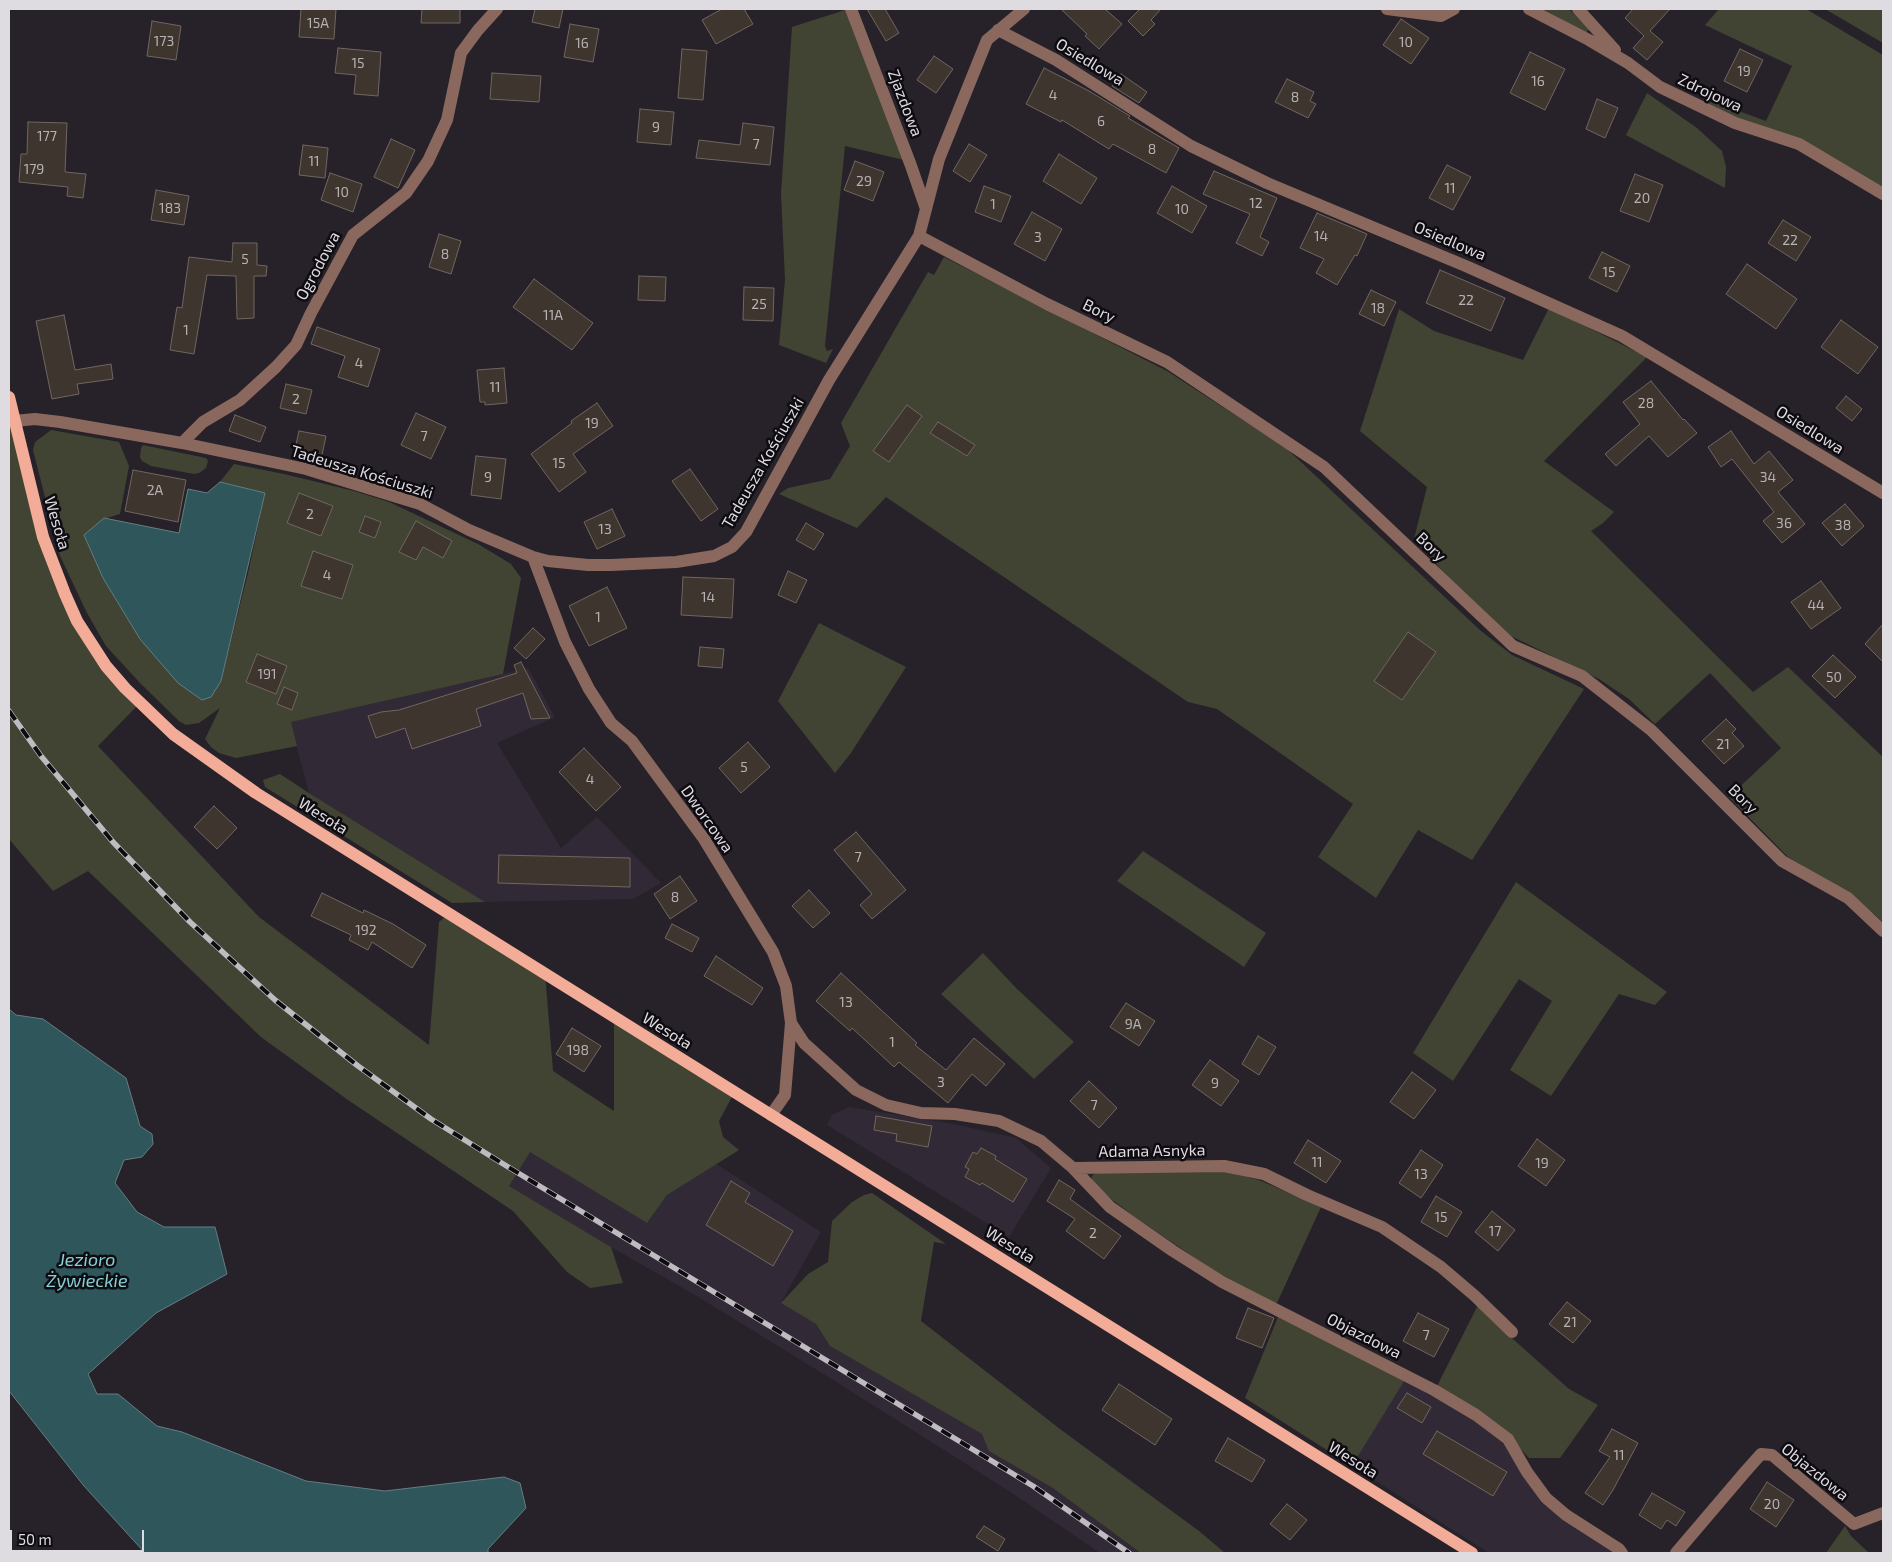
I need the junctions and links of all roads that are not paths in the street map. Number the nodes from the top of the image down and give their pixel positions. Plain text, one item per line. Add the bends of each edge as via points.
1 (496, 9) edge
2 (850, 9) edge
3 (1024, 9) edge
4 (1387, 9) edge
5 (1454, 9) edge
6 (1529, 9) edge
7 (1578, 9) edge
8 (998, 30) junction
9 (1628, 62) junction
10 (1883, 194) edge
11 (926, 209) junction
12 (919, 236) junction
13 (9, 398) edge
14 (14, 421) junction
15 (182, 443) junction
16 (1883, 493) edge
17 (534, 557) junction
18 (1883, 931) edge
19 (791, 1023) junction
20 (771, 1116) junction
21 (1072, 1168) junction
22 (1512, 1332) dead end
23 (1883, 1513) edge
24 (1472, 1553) edge
25 (1622, 1553) edge
26 (1676, 1553) edge

1 - 15 street, Ogrodowa via 461,54 447,120 428,161 406,193 353,234 296,346 240,400 203,422
2 - 11 street, Zjazdowa
3 - 8 street, Tadeusza Kościuszki
4 - 5 street via 1441,16
6 - 9 street, Zdrojowa
7 - 9 street
8 - 11 street, Tadeusza Kościuszki via 983,49 939,159
8 - 16 street, Osiedlowa via 1056,60 1191,146 1267,183 1622,336
9 - 10 street, Zdrojowa via 1660,87 1735,124 1799,144
11 - 12 street, Tadeusza Kościuszki
12 - 17 street, Tadeusza Kościuszki via 828,380 746,532 732,547 714,556 676,562 588,566
12 - 18 street, Bory via 1047,304 1168,362 1324,467 1512,646 1582,676 1651,730 1782,861 1848,898
13 - 14 main road, Wesoła
14 - 15 street, Tadeusza Kościuszki via 60,422
14 - 20 main road, Wesoła via 43,537 77,621 106,666 156,719 256,793
15 - 17 street, Tadeusza Kościuszki via 306,469 420,504
17 - 19 street, Dworcowa via 565,642 589,688 611,722 632,741 704,839 773,952 786,986
19 - 20 street, Dworcowa via 785,1095
19 - 21 street via 804,1043 856,1090 886,1105 921,1113 999,1121 1041,1141
20 - 24 main road, Wesoła
21 - 22 street, Adama Asnyka via 1224,1166 1264,1174 1382,1226 1441,1267
21 - 25 street, Objazdowa via 1110,1207 1173,1251 1476,1415 1508,1440 1546,1498
23 - 26 street, Objazdowa via 1854,1524 1772,1455 1761,1454

